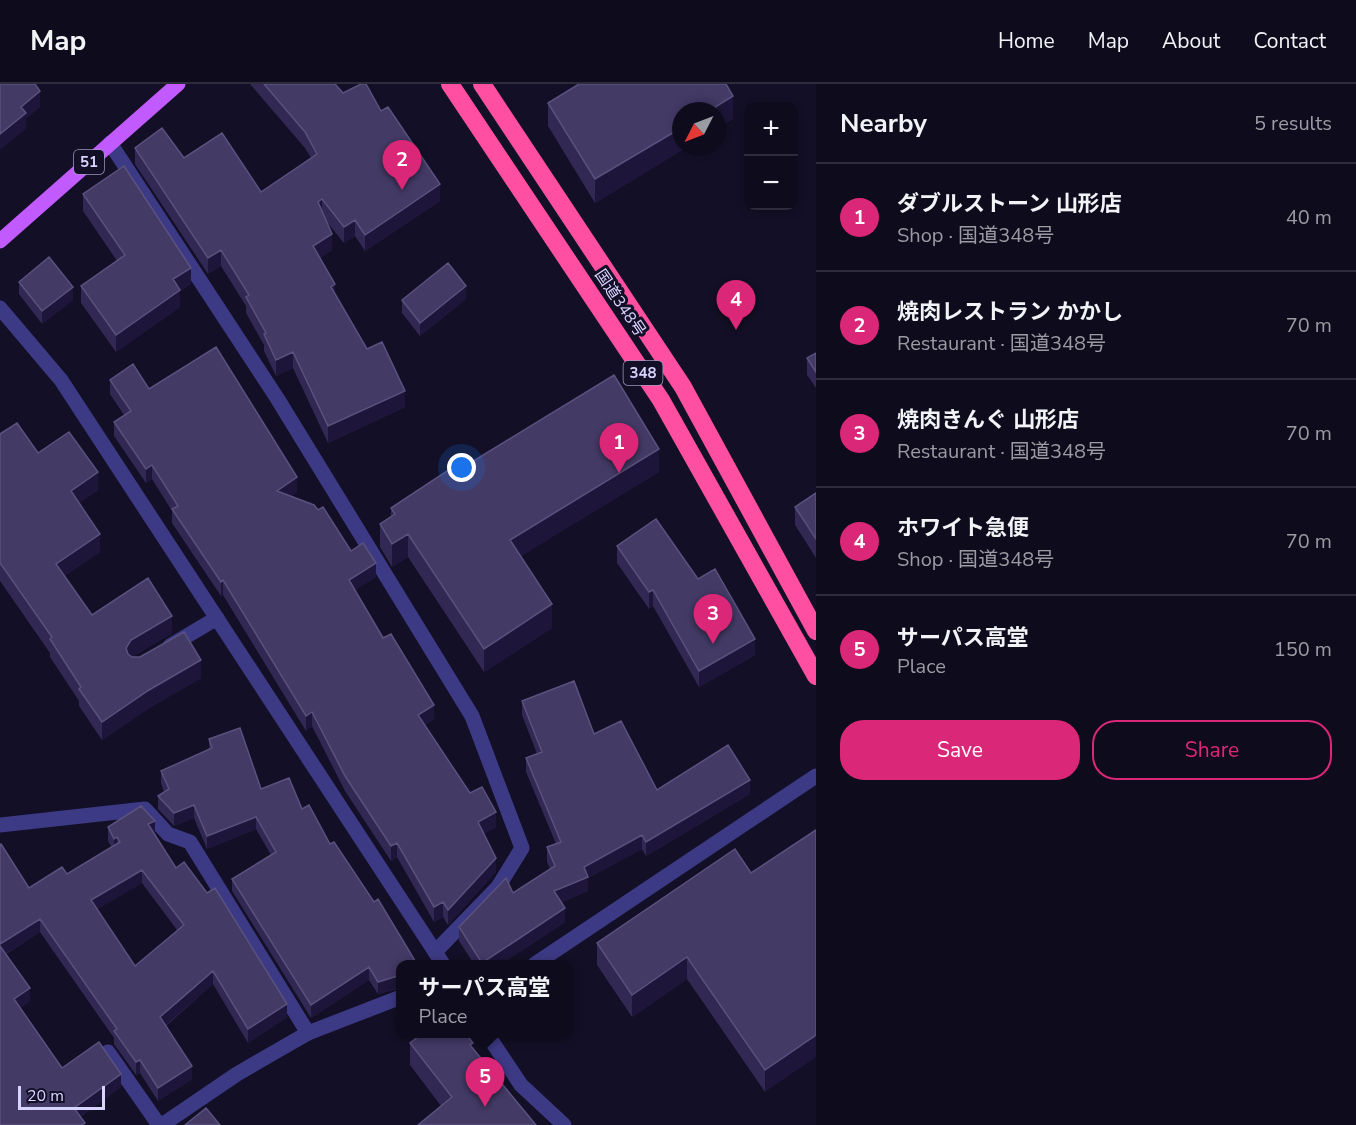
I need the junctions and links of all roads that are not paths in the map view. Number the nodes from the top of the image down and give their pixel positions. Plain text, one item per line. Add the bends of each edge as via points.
1 (178, 84) edge
2 (450, 84) edge
3 (482, 84) edge
4 (110, 143) junction
5 (0, 241) edge
6 (0, 308) edge
7 (217, 618) junction
8 (816, 631) edge
9 (156, 654) edge
10 (816, 676) edge
11 (816, 776) edge
12 (0, 825) edge
13 (439, 958) edge
14 (541, 960) edge
15 (396, 999) edge
16 (308, 1033) junction
17 (490, 1038) edge
18 (108, 1052) edge
19 (160, 1125) edge
20 (564, 1125) edge

1 - 4 main road, 51
2 - 10 highway, 国道348号 / 348 via 661,400
3 - 8 highway, 国道348号 / 348 via 683,387
4 - 5 main road, 51
4 - 13 street via 277,398 472,716 522,848 498,887
6 - 7 street via 61,380
7 - 9 street
7 - 13 street
11 - 14 street
12 - 16 street via 145,809 168,834 190,842
15 - 16 street
16 - 19 street
17 - 20 street via 521,1085
18 - 19 street

